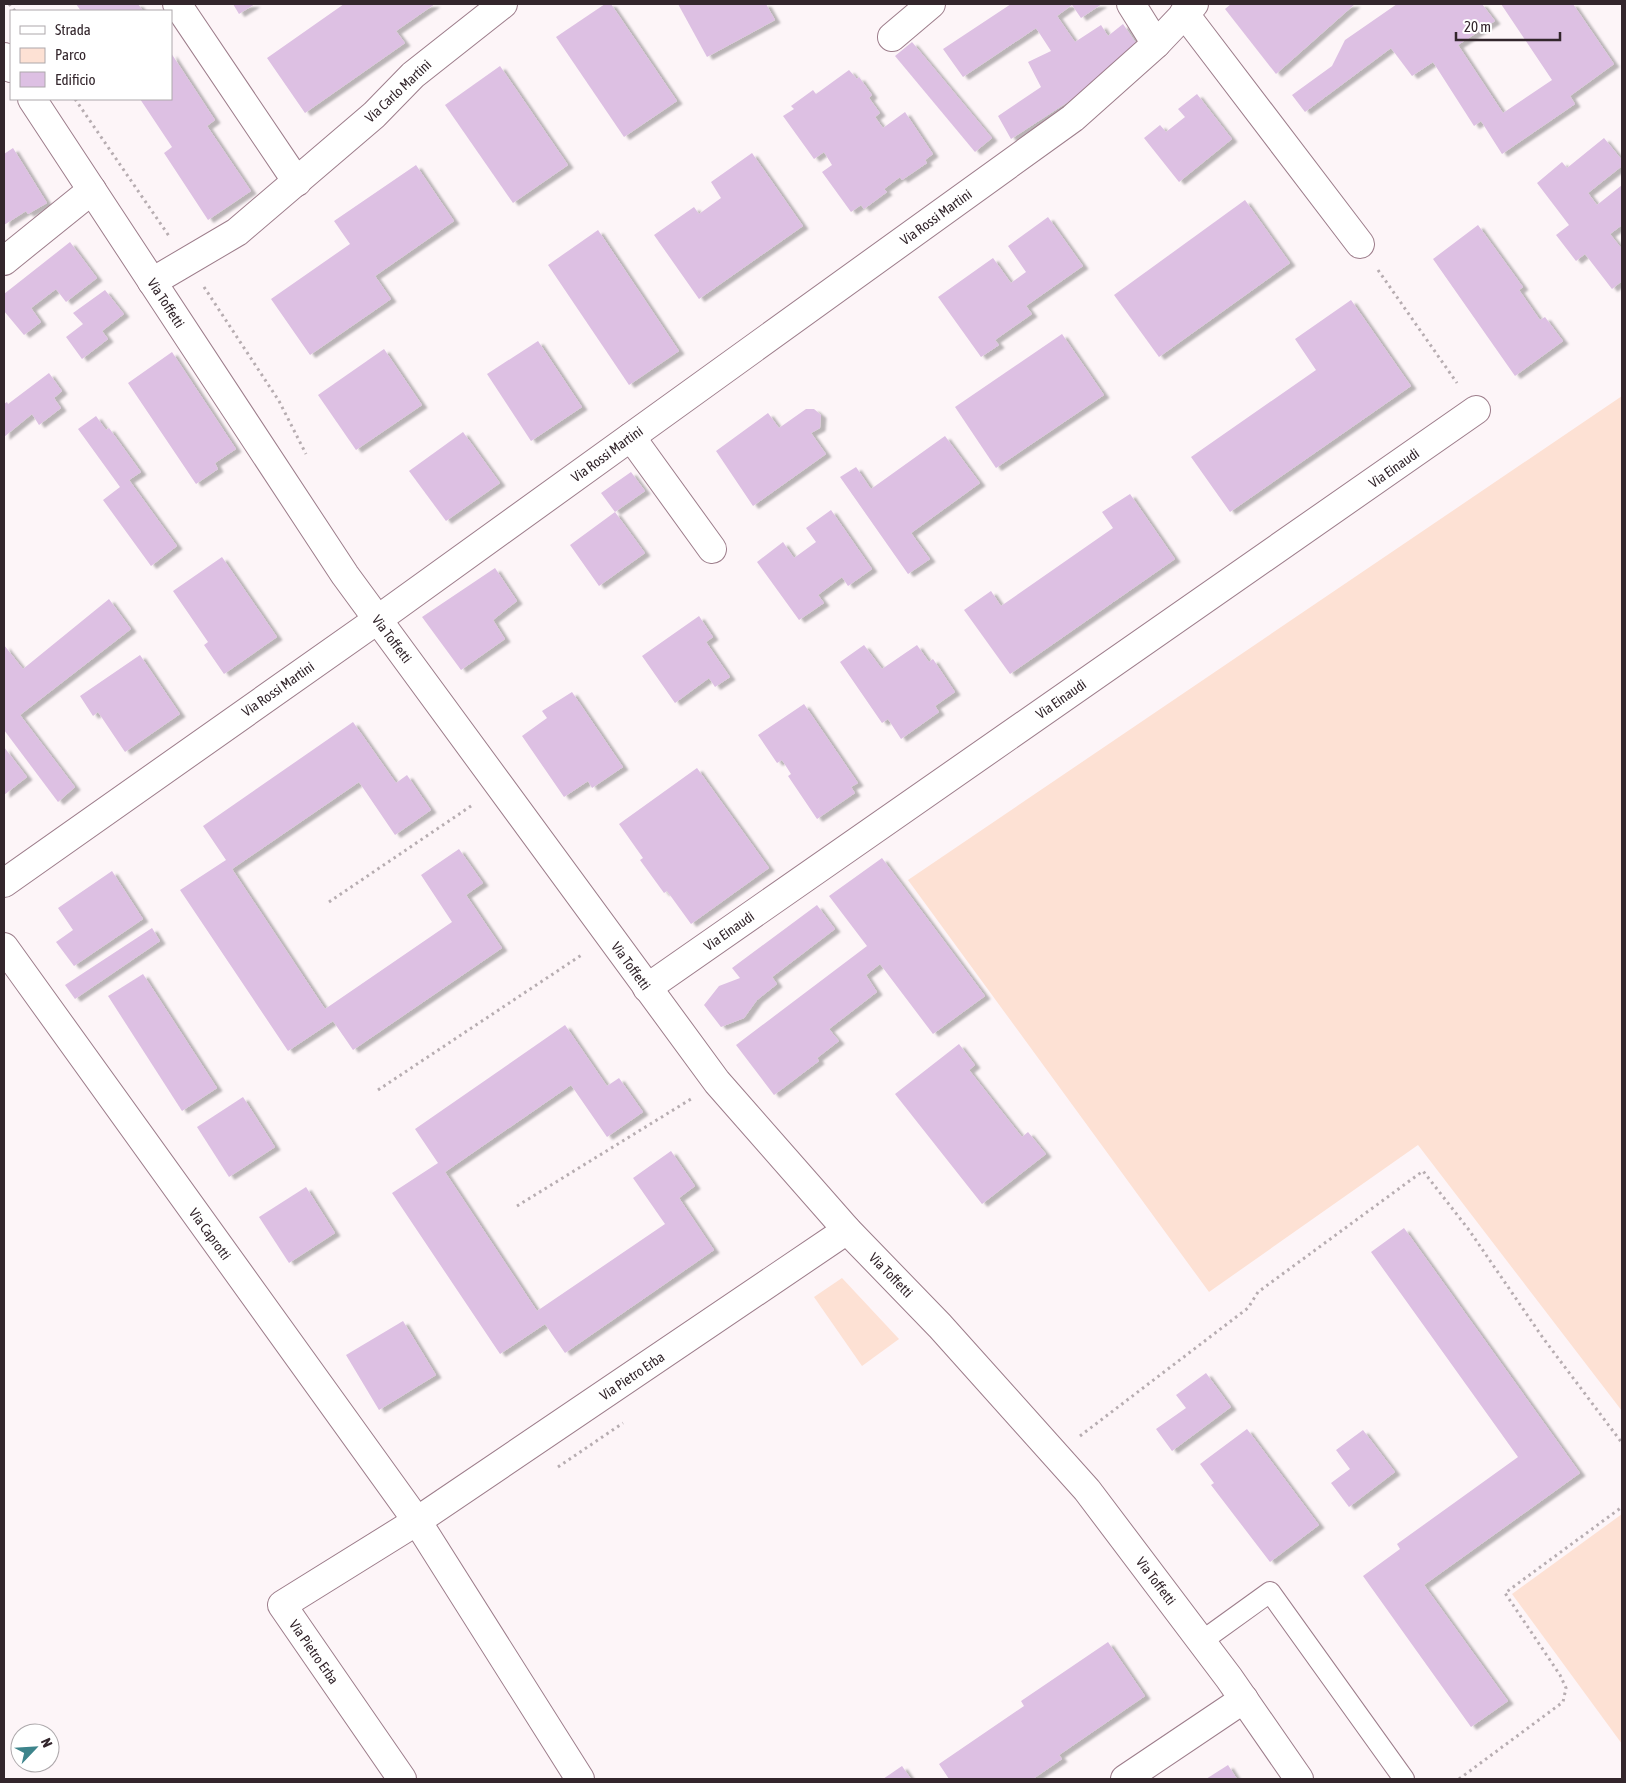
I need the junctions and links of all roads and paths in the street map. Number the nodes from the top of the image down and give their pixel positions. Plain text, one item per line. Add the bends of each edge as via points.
1 (178, 4) edge
2 (503, 4) edge
3 (931, 4) edge
4 (1131, 4) edge
5 (1189, 8) edge
6 (892, 36) dead end
7 (1156, 44) junction
8 (33, 100) edge
9 (297, 182) junction
10 (92, 190) junction
11 (1360, 244) joint
12 (4, 261) edge
13 (152, 282) junction
14 (1476, 410) joint
15 (630, 437) junction
16 (712, 549) dead end
17 (377, 620) junction
18 (501, 786) junction
19 (4, 883) edge
20 (329, 902) dead end
21 (609, 937) junction
22 (4, 947) edge
23 (647, 988) junction
24 (717, 1082) junction
25 (378, 1090) dead end
26 (517, 1206) dead end
27 (848, 1230) junction
28 (628, 1420) dead end
29 (1075, 1440) dead end
30 (1622, 1443) edge
31 (556, 1469) dead end
32 (1622, 1507) edge
33 (417, 1521) junction
34 (1202, 1641) junction
35 (1244, 1699) junction
36 (402, 1779) edge
37 (580, 1779) edge
38 (1125, 1779) edge
39 (1299, 1779) edge
40 (1404, 1779) edge
41 (1458, 1779) edge

1 - 9 street
2 - 9 street, Via Carlo Martini via 413,75
3 - 6 street
4 - 7 street
5 - 7 street, Via Rossi Martini
5 - 11 street
7 - 15 street, Via Rossi Martini via 1073,118
8 - 10 street, Via Toffetti
9 - 13 street, Via Carlo Martini via 237,232
10 - 12 street
10 - 13 street, Via Toffetti
11 - 14 path
13 - 17 street, Via Toffetti
14 - 23 street, Via Einaudi
15 - 16 street
15 - 17 street, Via Rossi Martini
17 - 18 street, Via Toffetti
17 - 19 street, Via Rossi Martini
18 - 20 path
18 - 21 street, Via Toffetti
21 - 23 street, Via Toffetti
21 - 25 path
22 - 33 street, Via Caprotti
23 - 24 street, Via Toffetti
24 - 26 path
24 - 27 street, Via Toffetti
27 - 33 street, Via Pietro Erba
27 - 34 street, Via Toffetti via 940,1326 1087,1490
28 - 31 path
29 - 30 path via 1248,1308 1258,1292 1423,1171
32 - 41 path via 1505,1593 1560,1675 1566,1688 1563,1702
33 - 36 street, Via Pietro Erba via 282,1605
33 - 37 street
34 - 35 street, Via Toffetti
34 - 40 lane via 1270,1592
35 - 38 street
35 - 39 street, Via Toffetti

